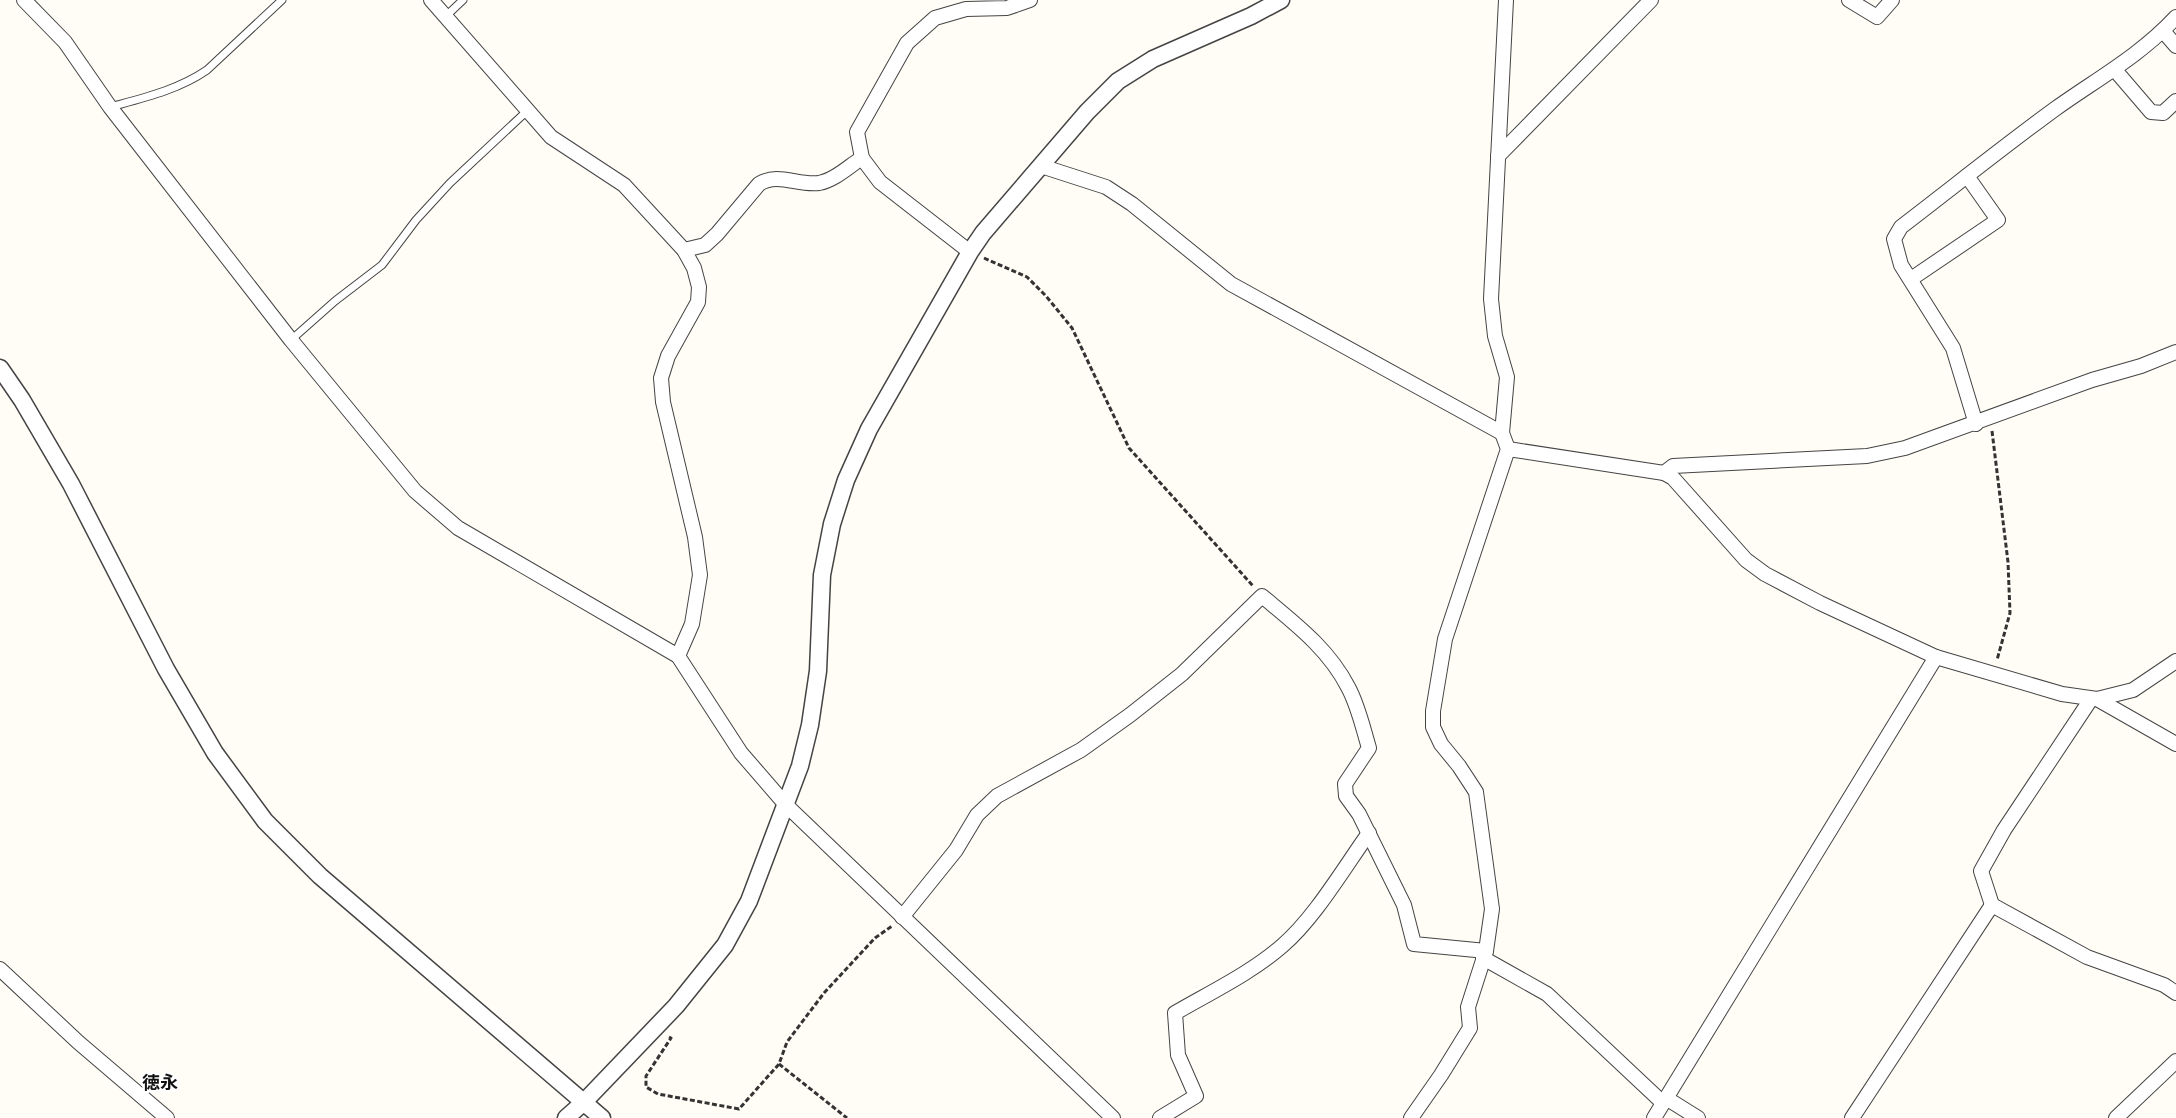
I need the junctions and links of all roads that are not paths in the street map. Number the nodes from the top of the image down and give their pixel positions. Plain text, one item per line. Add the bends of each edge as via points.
1 (24, 0) edge
2 (282, 0) edge
3 (431, 0) edge
4 (463, 0) edge
5 (1030, 0) edge
6 (1281, 0) edge
7 (1506, 0) edge
8 (1651, 0) edge
9 (1849, 0) edge
10 (1892, 0) edge
11 (446, 16) junction
12 (2176, 17) edge
13 (2163, 31) junction
14 (2176, 46) edge
15 (2115, 70) junction
16 (2176, 101) edge
17 (110, 107) junction
18 (527, 110) junction
19 (1498, 156) junction
20 (862, 158) junction
21 (1041, 166) junction
22 (1967, 176) junction
23 (684, 250) junction
24 (970, 252) junction
25 (1911, 279) junction
26 (291, 340) junction
27 (2176, 352) edge
28 (0, 368) edge
29 (1976, 424) junction
30 (1502, 433) junction
31 (1508, 449) junction
32 (1664, 473) junction
33 (678, 656) junction
34 (1936, 657) junction
35 (2176, 661) edge
36 (2094, 699) junction
37 (2176, 744) edge
38 (786, 805) junction
39 (1369, 833) junction
40 (1992, 905) junction
41 (902, 917) junction
42 (1484, 955) junction
43 (0, 969) edge
44 (2176, 993) edge
45 (2176, 1061) edge
46 (1665, 1100) junction
47 (584, 1102) junction
48 (167, 1118) edge
49 (566, 1118) edge
50 (602, 1118) edge
51 (1113, 1118) edge
52 (1160, 1118) edge
53 (1411, 1118) edge
54 (1654, 1118) edge
55 (1698, 1118) edge
56 (1852, 1118) edge
57 (2116, 1118) edge

1 - 17 street via 65,42
2 - 17 lane via 193,80
3 - 11 street
4 - 11 lane
5 - 20 street via 1007,8 966,9 935,18 907,43 857,132
6 - 21 street via 1153,59 1118,81
7 - 19 street
8 - 19 street
9 - 10 street via 1877,17
11 - 18 street
12 - 13 street
13 - 14 street
13 - 15 street
15 - 16 street via 2151,112 2163,113
15 - 22 street via 2056,109
17 - 26 street
18 - 23 street via 551,136 624,185
18 - 26 lane via 450,183 416,220 382,265
19 - 30 street via 1491,299 1495,336 1507,377
20 - 23 street via 832,178 818,183 767,179 759,184 718,234 704,245
20 - 24 street via 880,182
21 - 24 street via 983,232
21 - 30 street via 1106,187 1132,204 1231,284
22 - 25 street via 1901,227 1894,239 1901,265
22 - 25 street via 1998,220
23 - 33 street via 694,268 699,287 698,302 668,356 661,378 663,402 695,536 700,575 692,624
24 - 38 street via 869,429 846,480 832,524 822,575 818,671 810,725
25 - 29 street via 1953,348
26 - 33 street via 415,491 458,528
27 - 29 street
28 - 47 street via 71,484 166,669 215,753 265,821 320,876
29 - 32 street via 1905,448 1867,456 1673,466
30 - 31 street
31 - 32 street
31 - 42 street via 1444,639 1433,711 1433,727 1441,744 1476,792 1492,909
32 - 34 street via 1746,560 1766,574
33 - 38 street via 741,753
34 - 36 street via 2062,694
34 - 46 street
35 - 36 street via 2133,690
36 - 37 street
36 - 40 street via 2004,830 1981,871
38 - 41 street
38 - 47 street via 749,901 725,945 658,1025
39 - 41 street via 1346,796 1345,784 1370,748 1349,688 1318,644 1262,596 1182,674 1130,715 1081,750 997,796 977,815 956,850
39 - 42 street via 1404,905 1414,944
39 - 52 street via 1301,928 1283,946 1263,962 1175,1013 1178,1055 1196,1096
40 - 44 street via 2087,957 2164,985
40 - 56 street
41 - 51 street
42 - 46 street via 1547,994
42 - 53 street via 1468,1007 1470,1028
43 - 48 street via 78,1042
45 - 57 street
46 - 54 street
46 - 55 street
47 - 49 street
47 - 50 street

